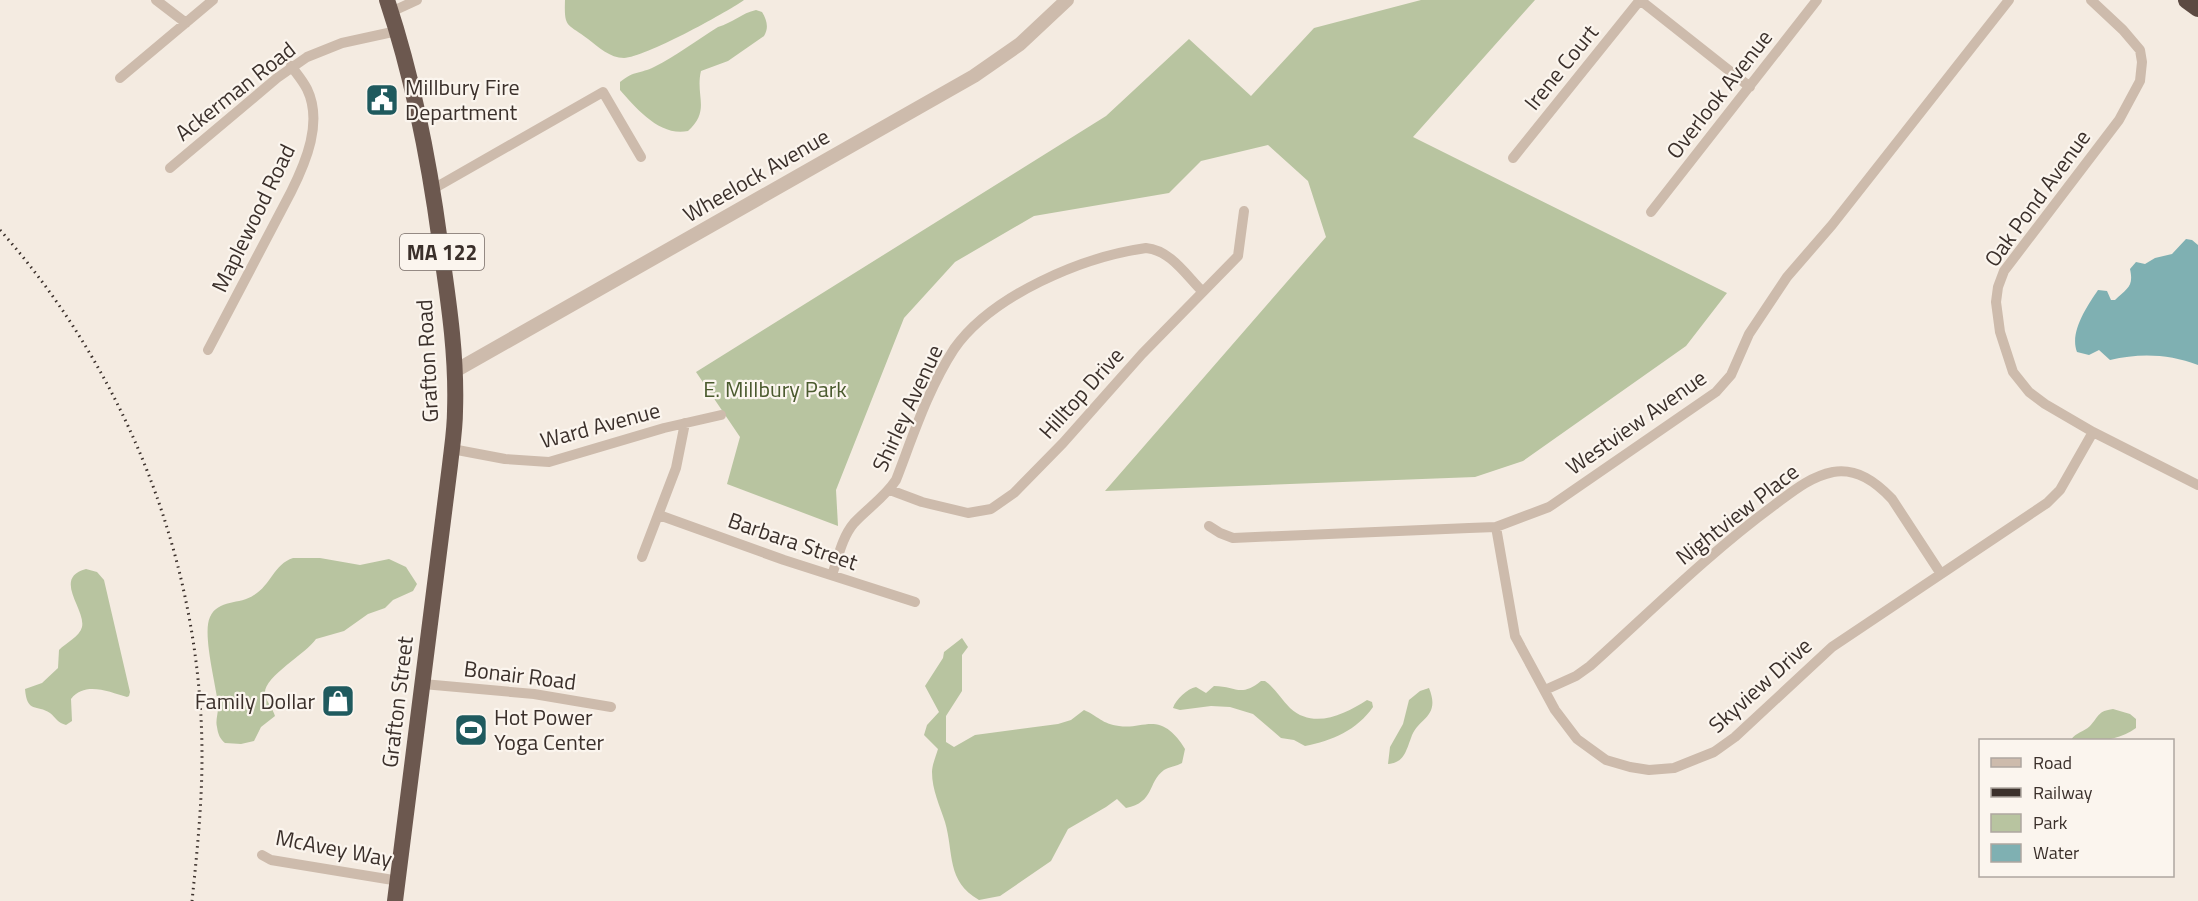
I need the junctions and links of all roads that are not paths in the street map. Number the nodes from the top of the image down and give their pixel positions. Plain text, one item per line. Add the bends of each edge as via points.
1 (156, 0) edge
2 (213, 0) edge
3 (417, 0) edge
4 (1067, 0) edge
5 (1640, 0) edge
6 (1817, 0) edge
7 (2010, 0) edge
8 (2091, 0) edge
9 (2187, 0) edge
10 (389, 6) edge
11 (2198, 8) edge
12 (186, 23) junction
13 (397, 31) junction
14 (291, 66) junction
15 (120, 78) dead end
16 (1750, 87) junction
17 (641, 157) dead end
18 (1512, 158) dead end
19 (170, 168) dead end
20 (433, 189) junction
21 (1244, 211) dead end
22 (1651, 212) dead end
23 (1202, 291) junction
24 (208, 350) dead end
25 (455, 371) junction
26 (721, 415) dead end
27 (685, 423) junction
28 (2093, 432) junction
29 (452, 449) junction
30 (2198, 485) edge
31 (890, 490) junction
32 (444, 509) joint
33 (659, 515) junction
34 (1209, 526) dead end
35 (1496, 526) junction
36 (642, 557) dead end
37 (1941, 574) junction
38 (832, 575) junction
39 (915, 602) dead end
40 (423, 684) junction
41 (1545, 690) junction
42 (611, 707) dead end
43 (262, 855) dead end
44 (399, 881) junction
45 (395, 901) edge

1 - 12 street
2 - 12 street
3 - 10 street
4 - 25 street, Wheelock Avenue via 1020,44 974,76
5 - 16 street
5 - 18 street, Irene Court
6 - 16 street, Overlook Avenue
7 - 35 street, Westview Avenue via 1787,278 1749,334 1731,375 1716,392 1549,507
8 - 28 street, Oak Pond Avenue via 2140,50 2140,81 2119,120 2004,272 1996,302 2006,355 2018,379 2044,404
9 - 11 highway
10 - 13 highway, Grafton Road / MA 122
12 - 15 street
13 - 14 street, Ackerman Road via 342,43
13 - 20 highway, Grafton Road / MA 122
14 - 19 street, Ackerman Road
14 - 24 street, Maplewood Road via 308,91 313,115 305,162
16 - 22 street, Overlook Avenue
17 - 20 street via 603,92
20 - 25 highway, Grafton Road / MA 122
21 - 23 street, Hilltop Drive via 1238,256
23 - 31 street, Hilltop Drive via 1063,443 1000,504 976,513 959,512
23 - 31 street, Shirley Avenue via 1166,254 1146,248 1089,262 1012,297 975,326 954,350 930,394
25 - 29 highway, Grafton Road / MA 122
26 - 27 street, Ward Avenue
27 - 29 street, Ward Avenue via 549,462
27 - 33 street via 676,468
28 - 30 street, Oak Pond Avenue
28 - 37 street, Skyview Drive via 2060,490 2047,503
29 - 32 highway, Grafton Road / MA 122
31 - 38 street, Shirley Avenue via 854,524
32 - 40 highway, Grafton Street / MA 122
33 - 36 street
33 - 38 street, Barbara Street
34 - 35 street, Westview Avenue via 1233,538
35 - 41 street, Skyview Drive via 1515,636
37 - 41 street, Skyview Drive via 1832,647 1735,737 1714,752 1674,768 1649,770 1606,760 1577,739
37 - 41 street, Nightview Place via 1883,489 1860,474 1834,472 1816,476 1713,554 1590,666
38 - 39 street, Barbara Street
40 - 42 street, Bonair Road via 534,694
40 - 44 highway, Grafton Street / MA 122
43 - 44 street, McAvey Way via 271,860
44 - 45 highway, Grafton Street / MA 122

